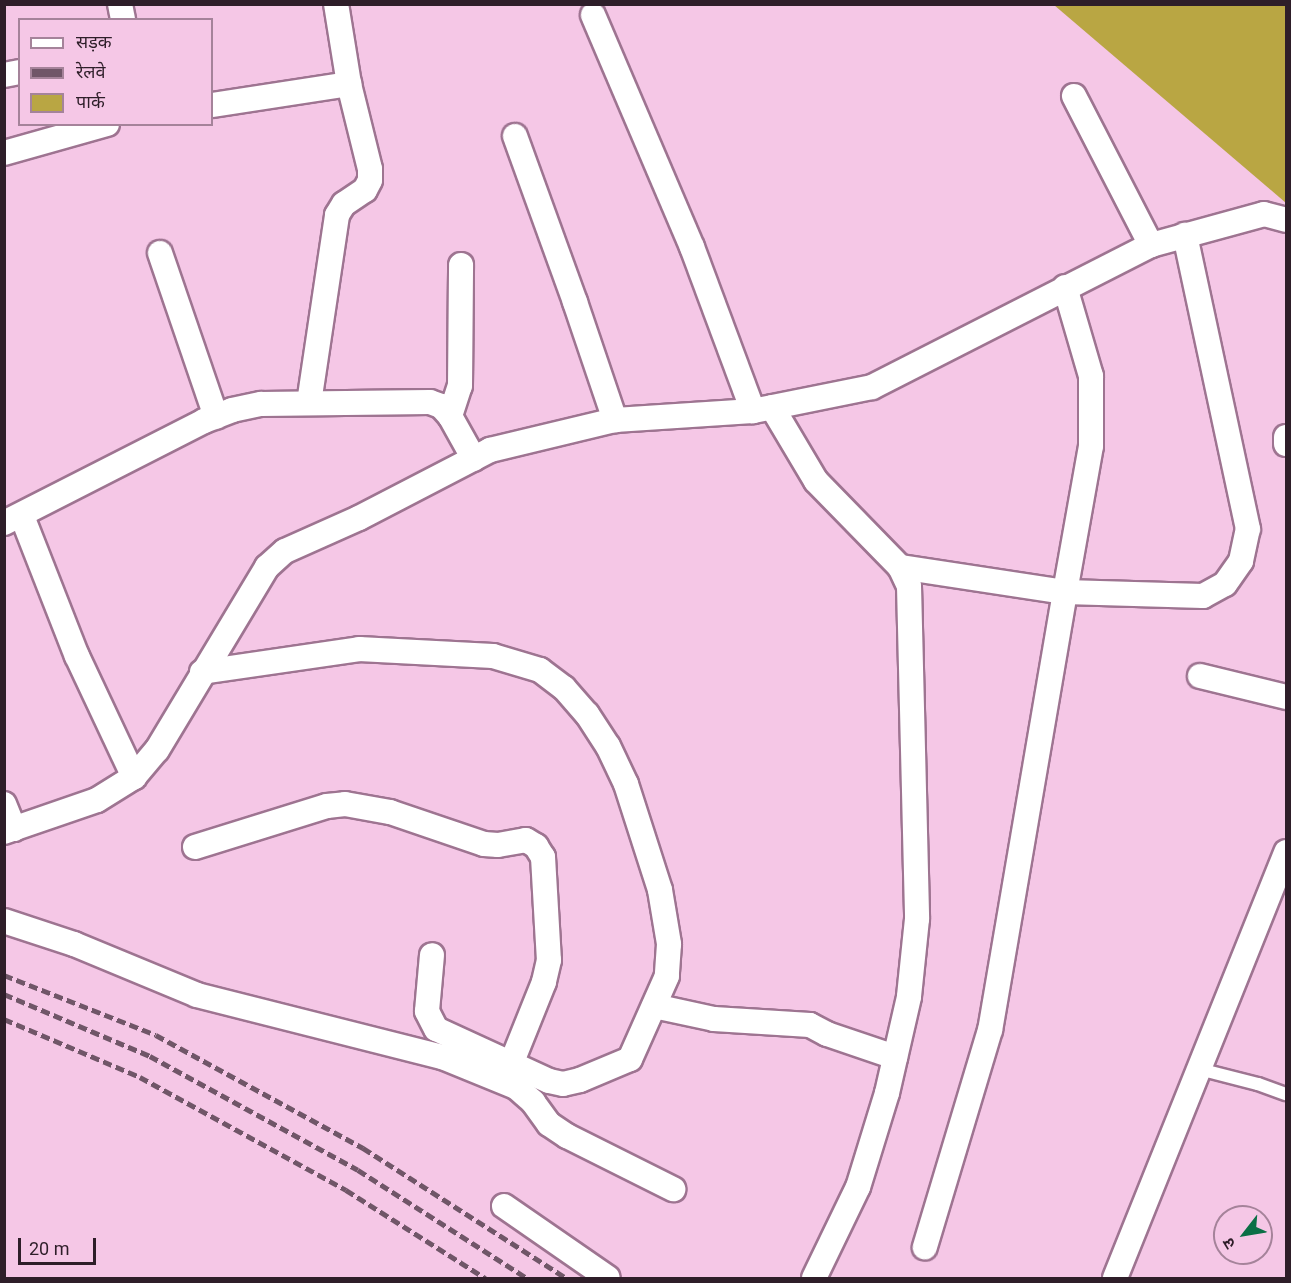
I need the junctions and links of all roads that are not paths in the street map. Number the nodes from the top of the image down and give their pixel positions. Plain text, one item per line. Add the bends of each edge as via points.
1 (336, 4) edge
2 (593, 15) dead end
3 (349, 84) junction
4 (1074, 96) dead end
5 (213, 105) edge
6 (100, 126) edge
7 (515, 136) dead end
8 (4, 153) edge
9 (1287, 220) edge
10 (1185, 235) junction
11 (1151, 245) junction
12 (160, 253) dead end
13 (461, 265) dead end
14 (1065, 287) junction
15 (309, 403) junction
16 (763, 409) junction
17 (450, 416) junction
18 (216, 417) junction
19 (615, 420) junction
20 (1287, 437) edge
21 (1286, 444) edge
22 (474, 459) junction
23 (13, 519) edge
24 (900, 567) junction
25 (1065, 592) junction
26 (202, 672) junction
27 (1200, 676) dead end
28 (1287, 697) edge
29 (134, 777) junction
30 (4, 804) edge
31 (9, 830) edge
32 (195, 847) dead end
33 (1287, 852) edge
34 (4, 921) edge
35 (432, 955) dead end
36 (654, 1006) junction
37 (895, 1057) junction
38 (511, 1064) junction
39 (1199, 1069) junction
40 (1287, 1094) edge
41 (673, 1189) dead end
42 (504, 1206) dead end
43 (925, 1248) dead end
44 (608, 1278) edge
45 (814, 1278) edge
46 (1114, 1278) edge

1 - 3 street
2 - 16 street
3 - 5 street
3 - 15 street via 370,180 365,190 344,204 337,214
4 - 11 street
6 - 8 street
7 - 19 street
9 - 10 street via 1264,214
10 - 11 street
10 - 25 street via 1248,529 1241,561 1225,584 1203,596
11 - 14 street
12 - 18 street
13 - 17 street via 460,386
14 - 16 street via 872,387
14 - 25 street via 1091,376 1091,446
15 - 17 street via 430,402 441,406
15 - 18 street via 261,404
16 - 19 street
16 - 24 street via 816,481
17 - 22 street
18 - 23 street
19 - 22 street via 490,450
20 - 21 street
22 - 26 street via 285,551 267,567
23 - 29 street
24 - 25 street
24 - 37 street via 909,586 917,919 909,997
25 - 43 street via 990,1030
26 - 29 street via 157,750
26 - 36 street via 359,649 493,656 540,670 564,688 587,714 626,784 660,890 669,944 667,976
27 - 28 street
29 - 31 street via 97,800
30 - 31 street
32 - 38 street via 327,806 345,804 390,812 484,844 526,840 536,846 543,857 549,960
33 - 39 street
34 - 41 street via 74,944 198,995 442,1057 516,1087 549,1124 567,1136
35 - 38 street via 427,1011 430,1021 436,1029
36 - 37 street via 714,1020 810,1025
36 - 38 street via 630,1059 580,1080 563,1084 549,1081
37 - 45 street via 858,1187
39 - 40 lane
39 - 46 street
42 - 44 street

